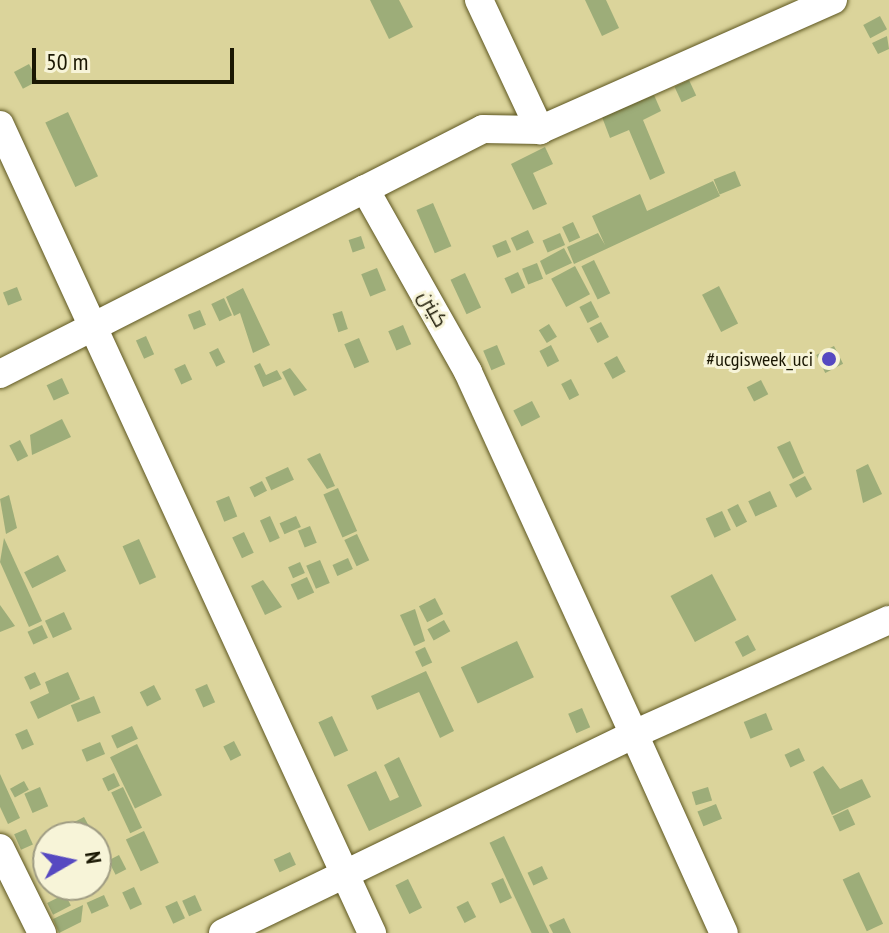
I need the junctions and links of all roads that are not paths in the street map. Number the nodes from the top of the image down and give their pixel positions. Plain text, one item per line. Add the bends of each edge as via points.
1 (479, 0) edge
2 (833, 0) edge
3 (0, 125) edge
4 (540, 130) junction
5 (365, 189) junction
6 (96, 328) junction
7 (0, 374) edge
8 (889, 620) edge
9 (634, 734) junction
10 (0, 848) edge
11 (342, 871) junction
12 (42, 933) edge
13 (223, 933) edge
14 (372, 933) edge
15 (724, 933) edge

1 - 4 street
2 - 4 street
3 - 6 street
4 - 5 street via 483,129
5 - 6 street
5 - 9 street, كينن via 468,372
6 - 7 street
6 - 11 street
8 - 9 street
9 - 11 street
9 - 15 street, كينن
10 - 12 street
11 - 13 street
11 - 14 street

